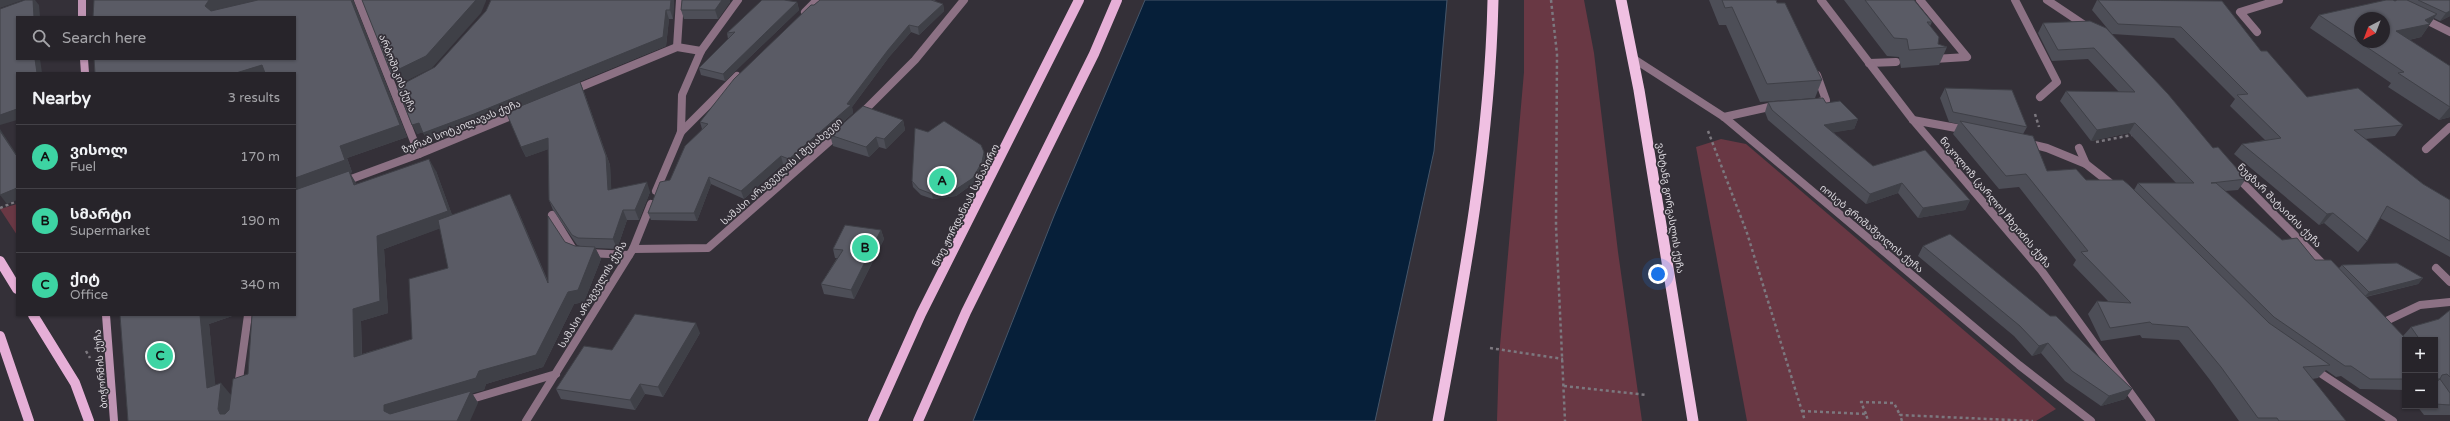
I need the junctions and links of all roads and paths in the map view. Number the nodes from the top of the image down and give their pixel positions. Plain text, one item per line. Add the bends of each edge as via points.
1 (82, 0) edge
2 (358, 0) edge
3 (680, 0) edge
4 (738, 0) edge
5 (817, 0) edge
6 (964, 0) edge
7 (1079, 0) edge
8 (1117, 0) edge
9 (1493, 0) edge
10 (1551, 0) edge
11 (1622, 0) edge
12 (1821, 0) edge
13 (1920, 0) edge
14 (2015, 0) edge
15 (2047, 0) edge
16 (2279, 0) edge
17 (82, 16) edge
18 (800, 16) edge
19 (2417, 16) edge
20 (2091, 28) edge
21 (2257, 32) dead end
22 (2450, 32) edge
23 (677, 47) junction
24 (700, 51) junction
25 (1634, 59) junction
26 (1934, 59) edge
27 (84, 60) edge
28 (1896, 62) dead end
29 (1869, 63) junction
30 (1814, 67) edge
31 (744, 70) edge
32 (85, 72) edge
33 (567, 93) edge
34 (2040, 96) joint
35 (1804, 104) edge
36 (1788, 105) edge
37 (530, 108) edge
38 (1724, 117) junction
39 (1913, 120) junction
40 (2450, 127) edge
41 (1708, 131) dead end
42 (681, 132) junction
43 (1978, 132) edge
44 (2138, 134) edge
45 (2016, 140) edge
46 (2047, 148) junction
47 (2078, 148) joint
48 (2426, 149) dead end
49 (419, 154) junction
50 (2086, 164) junction
51 (2230, 170) edge
52 (332, 186) edge
53 (2118, 190) edge
54 (16, 201) edge
55 (0, 208) edge
56 (552, 215) edge
57 (631, 252) junction
58 (0, 261) edge
59 (2436, 268) dead end
60 (2332, 274) edge
61 (2450, 282) edge
62 (16, 287) edge
63 (2450, 302) edge
64 (34, 316) edge
65 (106, 316) edge
66 (248, 316) edge
67 (2382, 323) edge
68 (0, 336) edge
69 (1490, 348) dead end
70 (1563, 359) junction
71 (2308, 364) edge
72 (556, 374) junction
73 (1564, 386) junction
74 (1646, 395) dead end
75 (236, 398) edge
76 (457, 403) edge
77 (1802, 411) junction
78 (1866, 414) junction
79 (1900, 415) junction
80 (29, 421) edge
81 (89, 421) edge
82 (114, 421) edge
83 (526, 421) edge
84 (873, 421) edge
85 (918, 421) edge
86 (1438, 421) edge
87 (1566, 421) edge
88 (1693, 421) edge
89 (1805, 421) edge
90 (1868, 421) edge
91 (1902, 421) edge
92 (2033, 421) edge
93 (2091, 421) edge
94 (2151, 421) edge
95 (2393, 421) edge

1 - 17 main road
2 - 49 street, არბოშიკის ქუჩა via 399,91
3 - 23 street
4 - 24 street, სამასი არაგველის ქუჩა
5 - 18 street
6 - 57 street, სამასი არაგველის I შესახვევი via 951,19 894,84 708,248
7 - 84 main road, ნოე ჟორდანიას სანაპირო via 926,304
8 - 85 main road via 1094,54 966,312
9 - 86 highway via 1494,46 1482,176
10 - 70 path via 1557,54 1556,226
11 - 25 highway, ვახტანგ გორგასლის ქუჩა
12 - 29 street, ნიკოლოზ (კარლო) ჩხეიძის ქუჩა
13 - 26 street via 1967,57
14 - 34 street via 2057,82
15 - 20 street
16 - 21 street via 2240,12
19 - 22 street
23 - 24 street
23 - 33 street
24 - 42 street, სამასი არაგველის ქუჩა via 682,95
25 - 38 street, იოსებ გრიშაშვილის ქუჩა
25 - 88 highway, ვახტანგ გორგასლის ქუჩა
27 - 32 main road
28 - 29 street
29 - 39 street, ნიკოლოზ (კარლო) ჩხეიძის ქუჩა
30 - 35 street via 1826,100
31 - 42 street
34 - 46 path via 2032,103
36 - 38 street via 1766,106
37 - 49 street, ზურაბ სოტკილავას ქუჩა
38 - 93 street, იოსებ გრიშაშვილის ქუჩა via 2019,365
39 - 43 street
39 - 94 street, ნიკოლოზ (კარლო) ჩხეიძის ქუჩა via 2041,270
40 - 48 street
41 - 77 path via 1747,233
42 - 57 street, სამასი არაგველის ქუჩა
44 - 47 path
45 - 46 street
46 - 50 street
47 - 50 street
49 - 52 street, ზურაბ სოტკილავას ქუჩა
50 - 53 street
51 - 60 street, ნუგზარ შატაიძის ქუჩა
54 - 55 path
56 - 57 street, სამასი არაგველის I შესახვევი via 573,249 581,253
57 - 72 street, სამასი არაგველის ქუჩა
58 - 62 main road
59 - 61 street
63 - 67 street via 2420,305
64 - 81 main road via 75,383
65 - 82 main road, ბოჭორმის ქუჩა
66 - 75 street
68 - 80 main road
69 - 70 path
70 - 73 path
71 - 95 street
72 - 76 street
72 - 83 street, სამასი არაგველის ქუჩა
73 - 74 path
73 - 87 path
77 - 78 path
77 - 89 path
78 - 79 path via 1861,402 1894,403
78 - 90 path
79 - 91 path
79 - 92 path

